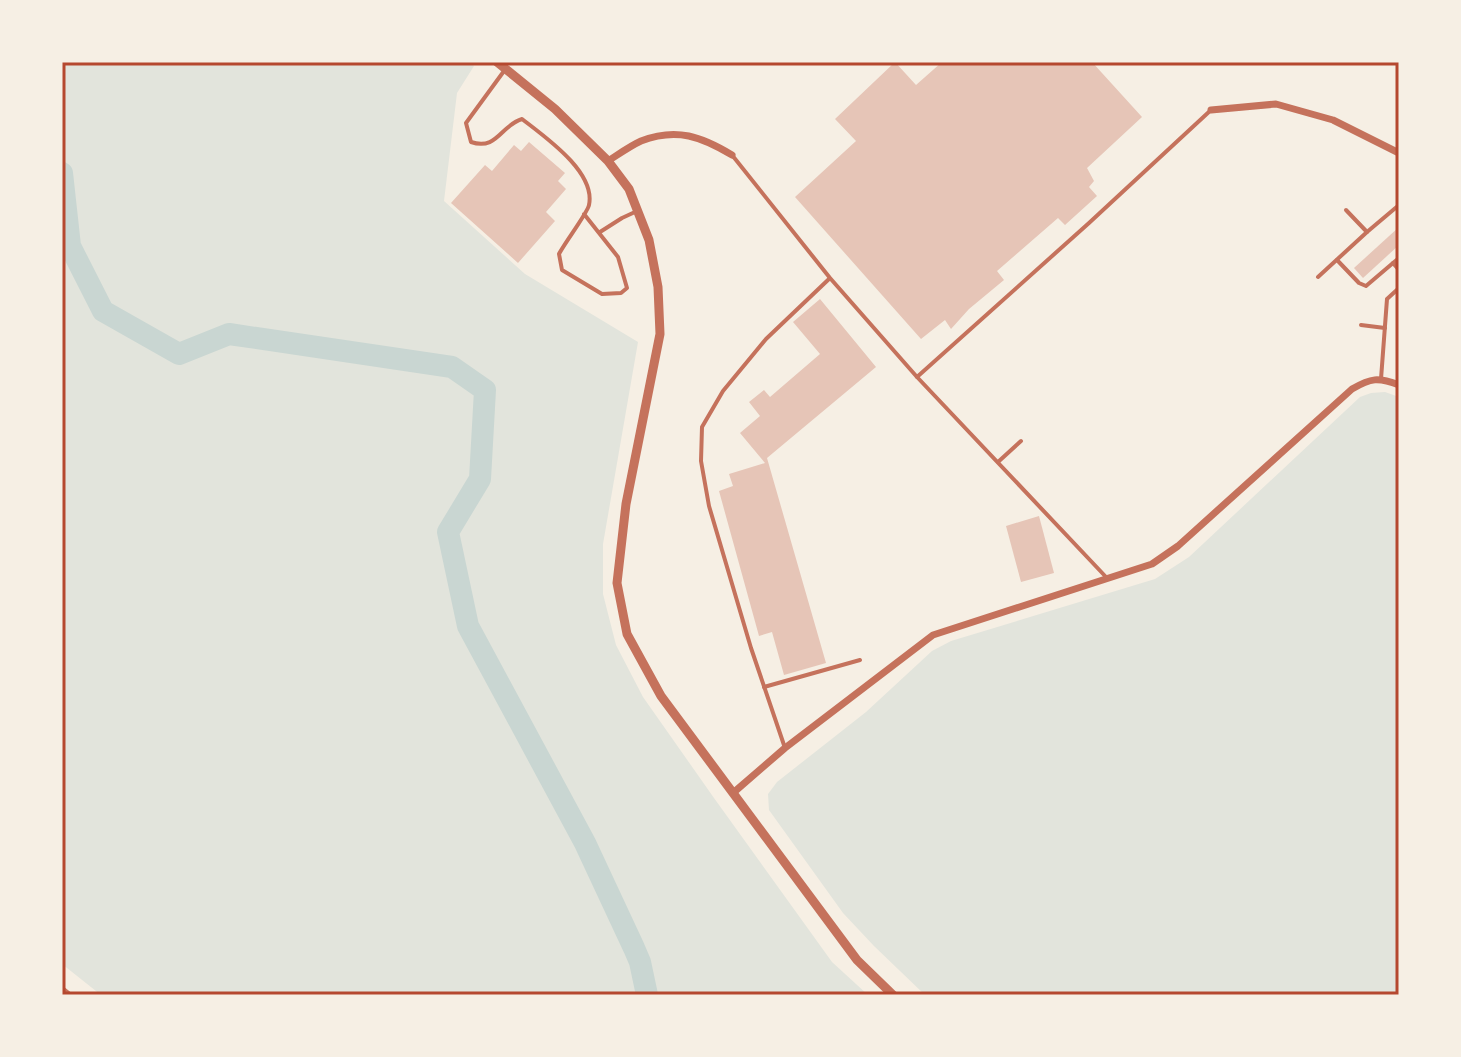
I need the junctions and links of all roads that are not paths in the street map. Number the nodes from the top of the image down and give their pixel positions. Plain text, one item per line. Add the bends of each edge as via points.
1 (497, 62) edge
2 (506, 69) junction
3 (1211, 110) joint
4 (1399, 153) edge
5 (732, 155) joint
6 (608, 161) junction
7 (1399, 205) edge
8 (1346, 210) dead end
9 (638, 212) junction
10 (584, 214) junction
11 (600, 232) junction
12 (1367, 232) junction
13 (1399, 258) edge
14 (1337, 260) junction
15 (1393, 263) junction
16 (1399, 270) edge
17 (1318, 277) dead end
18 (830, 278) junction
19 (1399, 288) edge
20 (1361, 325) dead end
21 (1385, 328) junction
22 (917, 377) junction
23 (1381, 379) junction
24 (1399, 385) edge
25 (1021, 441) dead end
26 (998, 462) junction
27 (1106, 577) junction
28 (860, 660) dead end
29 (764, 687) junction
30 (785, 748) junction
31 (733, 793) junction
32 (62, 991) edge
33 (67, 995) edge
34 (893, 995) edge

1 - 2 street
2 - 6 street
2 - 10 lane via 466,123 471,142 495,140 522,119 583,175 590,189
3 - 4 street via 1276,104 1333,120
3 - 22 lane
5 - 6 street via 690,135 670,134 641,141
5 - 18 lane
6 - 9 street
7 - 12 lane
8 - 12 lane
9 - 11 lane
9 - 31 street via 658,287 660,334 626,504 617,583 627,634 661,696
10 - 11 lane
10 - 11 lane via 559,254 562,270 602,294 621,293 627,288 618,257
12 - 14 lane
13 - 15 lane
14 - 15 lane via 1366,286
14 - 17 lane
15 - 16 lane
18 - 22 lane
18 - 29 lane via 766,339 723,391 702,427 709,506
19 - 21 lane via 1387,299
20 - 21 lane
21 - 23 lane
22 - 26 lane
23 - 24 street
23 - 27 street via 1352,389 1178,546 1152,564
25 - 26 lane
26 - 27 lane
27 - 30 street via 933,635
28 - 29 lane
29 - 30 lane
30 - 31 street
31 - 34 street via 857,960
32 - 33 street

